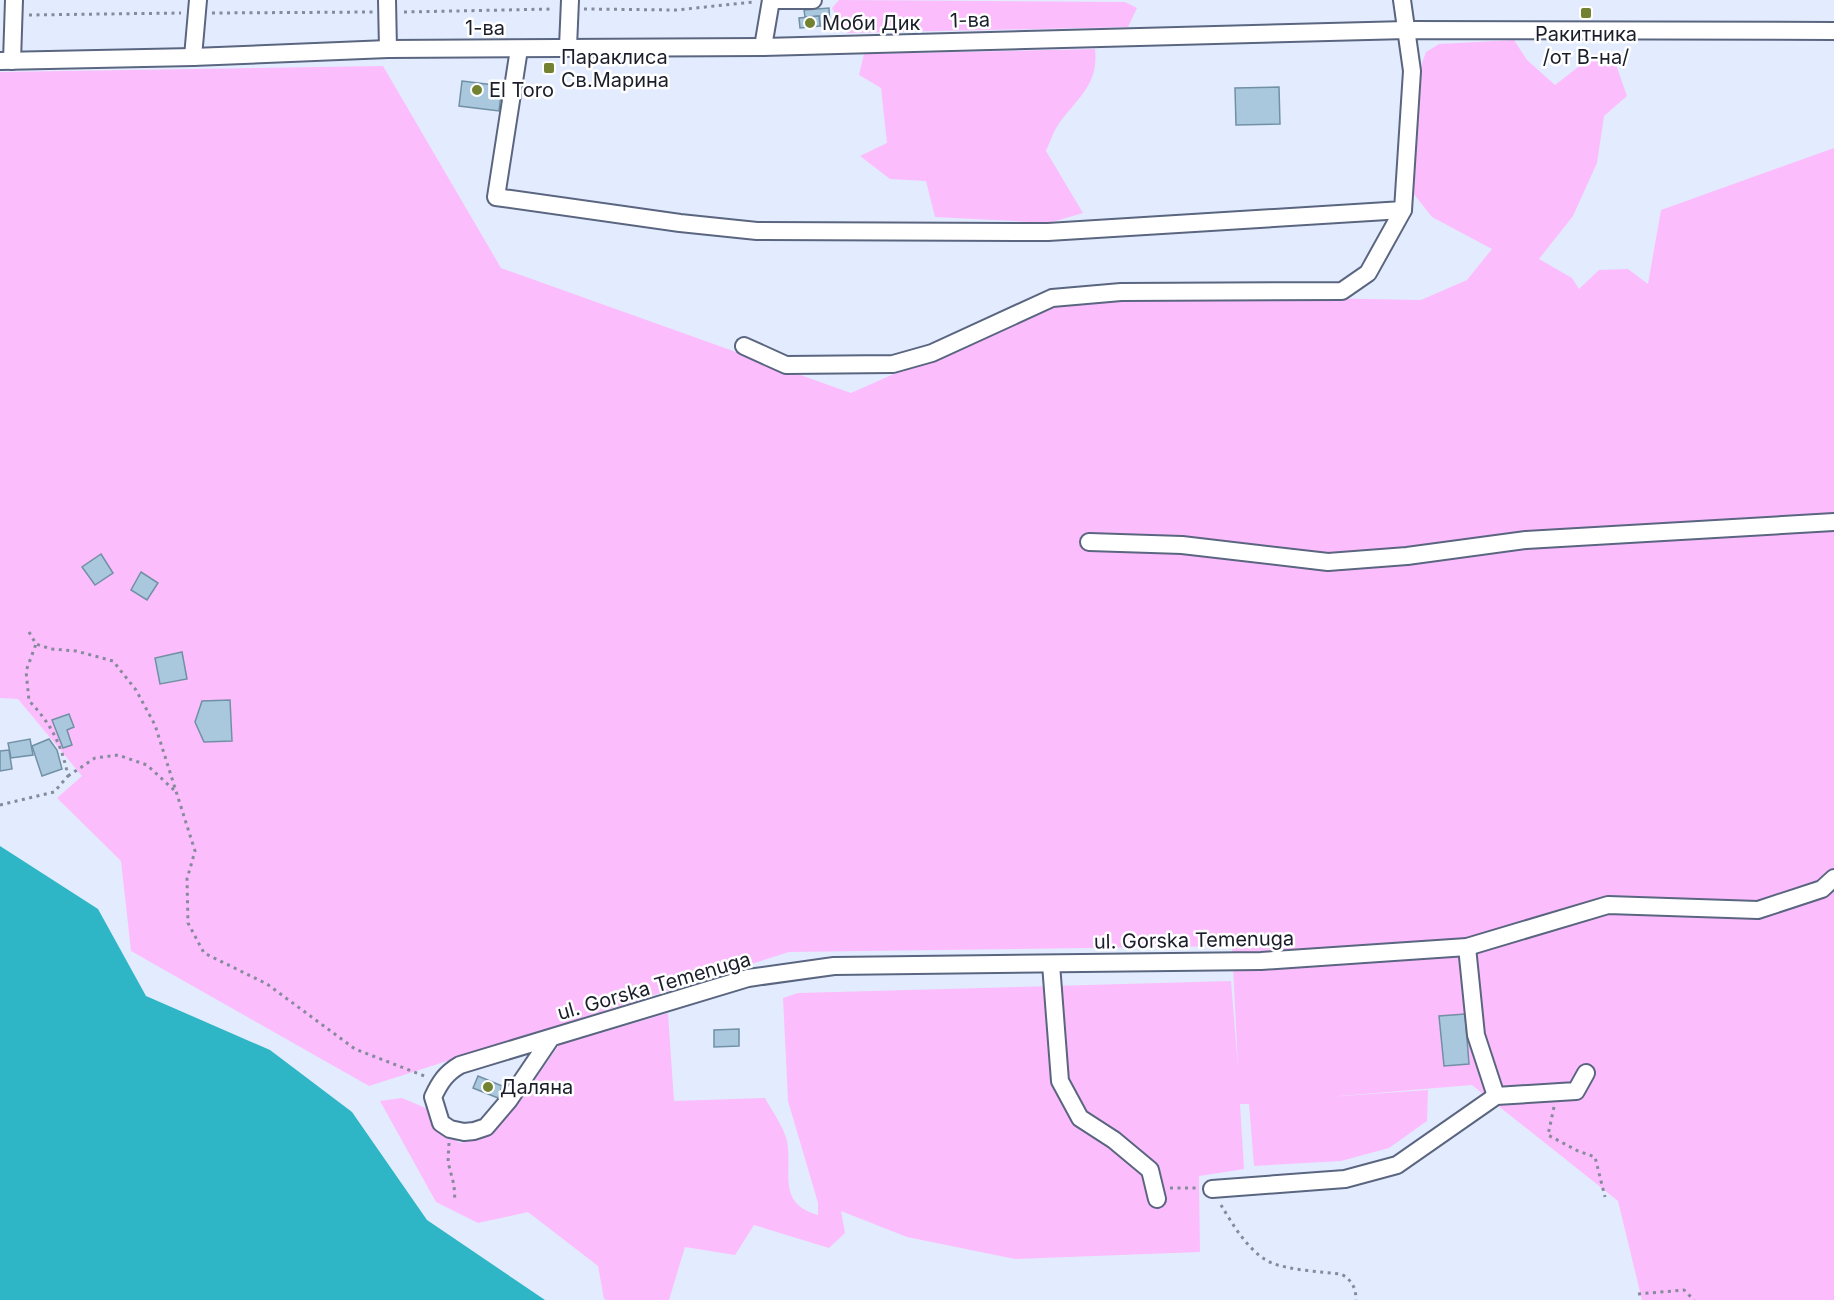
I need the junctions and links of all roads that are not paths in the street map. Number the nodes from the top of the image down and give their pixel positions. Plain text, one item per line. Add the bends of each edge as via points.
1 (14, 0) edge
2 (198, 0) edge
3 (387, 0) edge
4 (570, 0) edge
5 (771, 0) edge
6 (813, 0) edge
7 (1402, 0) edge
8 (1407, 30) junction
9 (1834, 31) edge
10 (568, 47) junction
11 (763, 47) junction
12 (388, 49) junction
13 (519, 49) junction
14 (193, 57) junction
15 (6, 61) edge
16 (1403, 210) junction
17 (744, 346) dead end
18 (1834, 522) edge
19 (1089, 542) dead end
20 (1834, 878) edge
21 (1467, 947) junction
22 (1051, 964) junction
23 (551, 1038) junction
24 (1586, 1072) dead end
25 (1496, 1096) junction
26 (1212, 1189) road end
27 (1155, 1193) road end

1 - 15 street
2 - 14 street
3 - 12 street
4 - 10 street
5 - 6 street
5 - 11 street
7 - 8 street
8 - 9 street, 1-ва
8 - 11 street, 1-ва
8 - 16 street via 1412,71
10 - 11 street, 1-ва
10 - 13 street, 1-ва
12 - 13 street, 1-ва
12 - 14 street, 1-ва
13 - 16 street via 496,197 757,231 1048,232
14 - 15 street, 1-ва
16 - 17 street via 1368,273 1342,291 1121,292 1052,298 932,353 893,364 786,365
18 - 19 street via 1526,540 1328,562 1182,545
20 - 21 street, ul. Gorska Temenuga via 1822,889 1758,910 1608,905
21 - 22 street, ul. Gorska Temenuga via 1261,962
21 - 25 street via 1476,1035
22 - 23 street, ul. Gorska Temenuga via 834,966 758,977
22 - 27 street via 1060,1081 1080,1118 1150,1170
23 - 23 street, ul. Gorska Temenuga via 509,1100 486,1126 464,1132 450,1130 441,1123 433,1096 449,1072 460,1065
24 - 25 street via 1576,1091
25 - 26 street via 1398,1165 1345,1179

